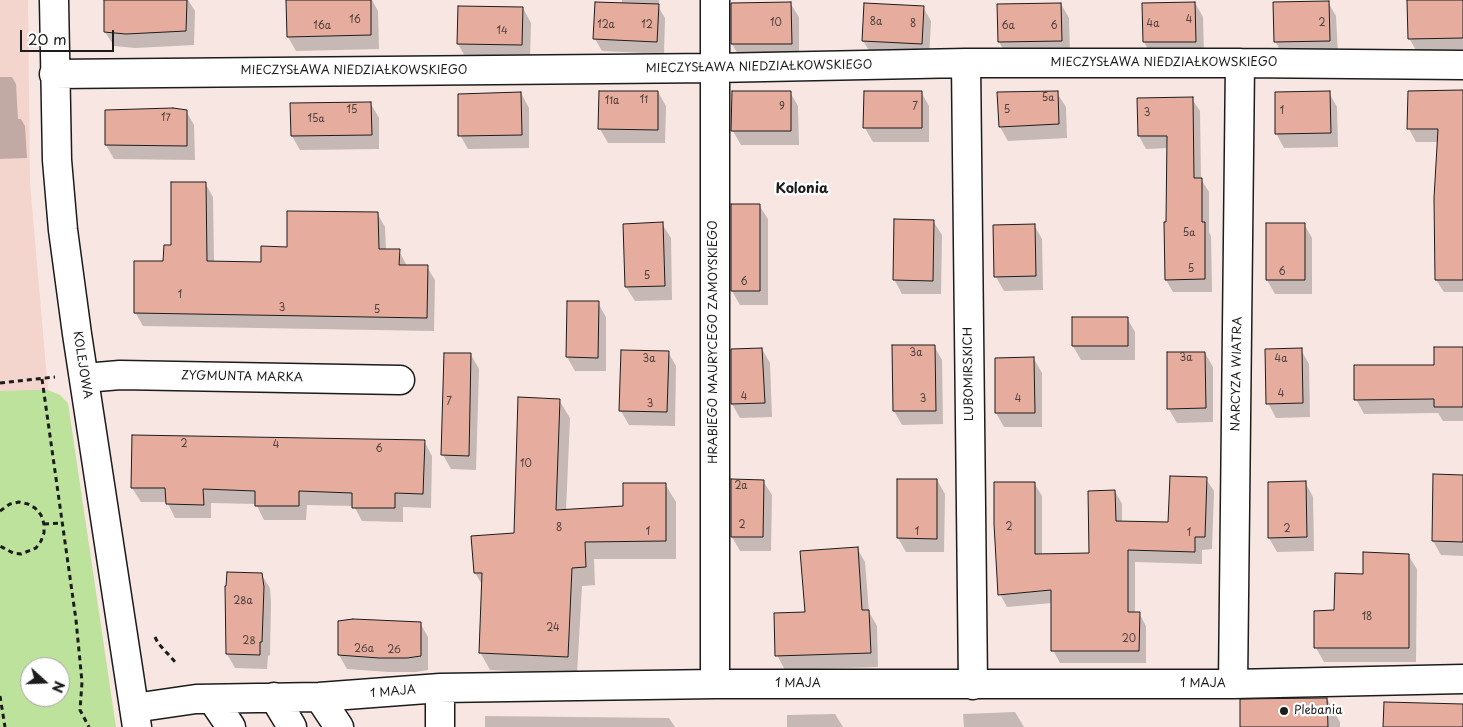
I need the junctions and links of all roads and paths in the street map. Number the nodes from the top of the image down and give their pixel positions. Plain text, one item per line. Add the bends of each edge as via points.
1 (54, 0) edge
2 (715, 0) edge
3 (966, 63) junction
4 (1240, 63) junction
5 (1463, 65) edge
6 (714, 68) junction
7 (54, 74) junction
8 (73, 377) junction
9 (42, 379) junction
10 (400, 380) dead end
11 (0, 383) edge
12 (0, 511) edge
13 (62, 522) junction
14 (44, 524) junction
15 (0, 546) edge
16 (1463, 679) edge
17 (715, 684) junction
18 (1233, 684) junction
19 (973, 685) junction
20 (440, 688) junction
21 (0, 696) edge
22 (319, 696) junction
23 (274, 697) junction
24 (212, 699) junction
25 (136, 717) edge
26 (5, 727) edge
27 (89, 727) edge
28 (231, 727) edge
29 (292, 727) edge
30 (339, 727) edge
31 (440, 727) edge

1 - 7 street, KOLEJOWA
2 - 6 street, HRABIEGO MAURYCEGO ZAMOYSKIEGO
3 - 4 street, MIECZYSŁAWA NIEDZIAŁKOWSKIEGO
3 - 6 street, MIECZYSŁAWA NIEDZIAŁKOWSKIEGO
3 - 19 street, LUBOMIRSKICH
4 - 5 street, MIECZYSŁAWA NIEDZIAŁKOWSKIEGO
4 - 18 street, NARCYZA WIATRA
6 - 7 street, MIECZYSŁAWA NIEDZIAŁKOWSKIEGO
6 - 17 street, HRABIEGO MAURYCEGO ZAMOYSKIEGO
7 - 8 street, KOLEJOWA
8 - 9 path
8 - 10 street, ZYGMUNTA MARKA
8 - 25 street, KOLEJOWA
9 - 11 path
9 - 13 path
12 - 14 path via 10,504 28,504 41,515
13 - 14 path
13 - 27 path via 82,682 80,710
14 - 15 path via 41,541 29,552 13,553
16 - 18 street, 1 MAJA
17 - 19 street, 1 MAJA
17 - 20 street, 1 MAJA
18 - 19 street, 1 MAJA
20 - 22 street, 1 MAJA
20 - 31 street
21 - 26 path
22 - 23 street, 1 MAJA
22 - 30 street
23 - 24 street, 1 MAJA
23 - 29 street
24 - 25 street, 1 MAJA via 168,702
24 - 28 street

